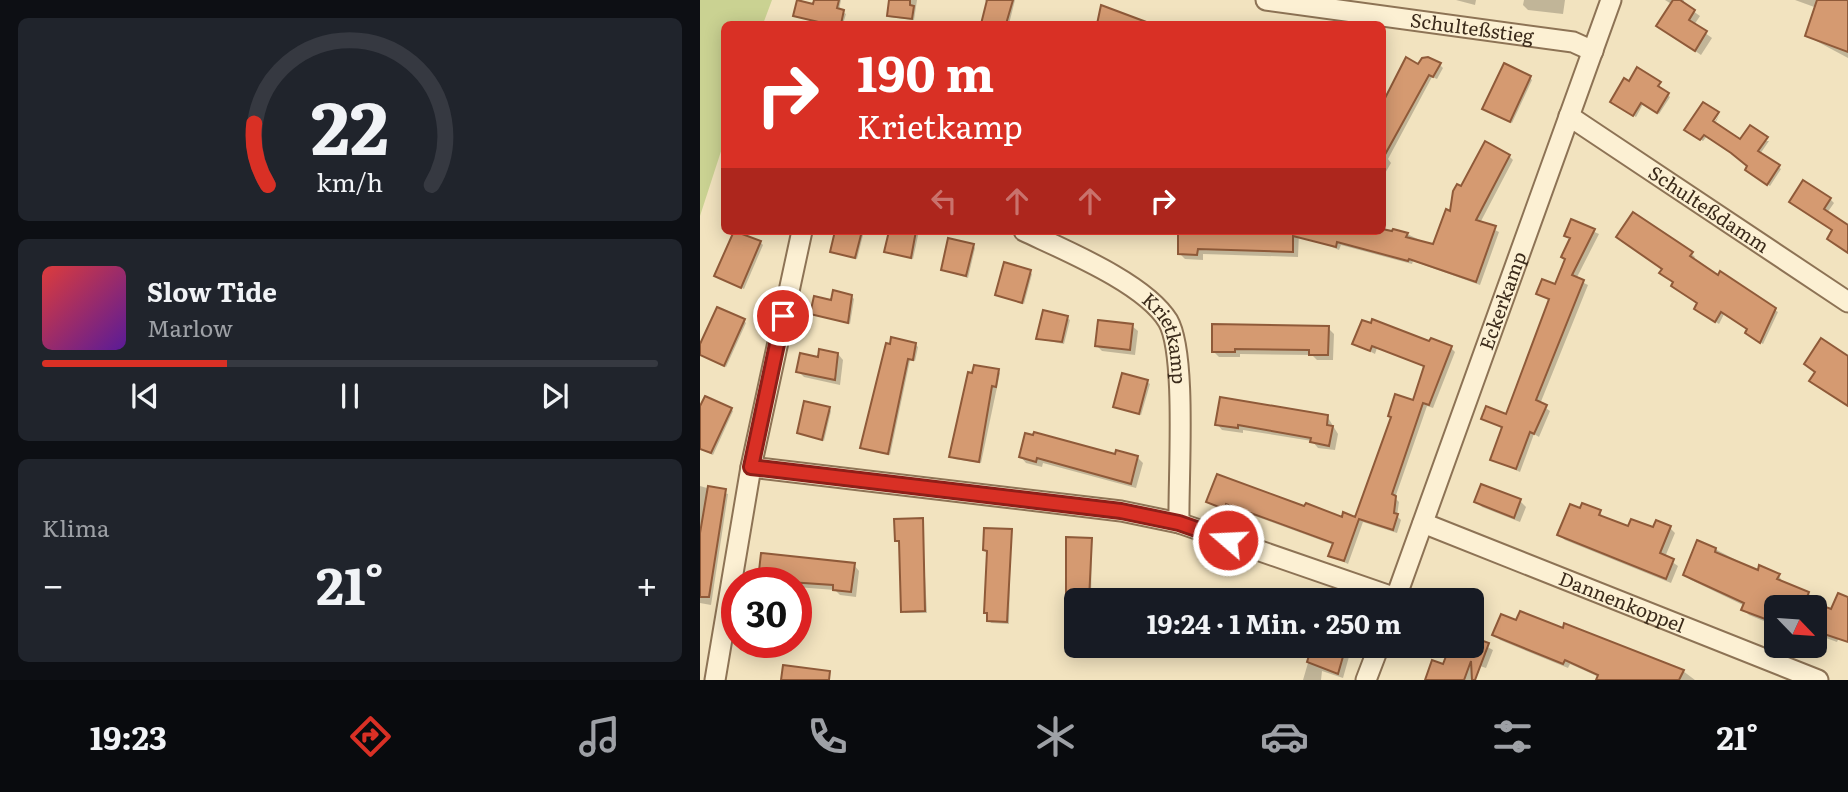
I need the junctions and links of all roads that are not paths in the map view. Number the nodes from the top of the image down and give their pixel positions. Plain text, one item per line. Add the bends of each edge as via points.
1 (1266, 0) edge
2 (1611, 0) edge
3 (1593, 51) junction
4 (1569, 116) junction
5 (801, 235) edge
6 (1032, 235) edge
7 (1848, 302) edge
8 (751, 467) junction
9 (1179, 523) junction
10 (1423, 523) junction
11 (1365, 588) edge
12 (1400, 588) edge
13 (1375, 658) edge
14 (715, 680) edge
15 (1367, 680) edge
16 (1818, 680) edge

1 - 3 street, Schulteßstieg via 1573,42
2 - 3 street, Eckerkamp
3 - 4 street, Eckerkamp
4 - 7 street, Schulteßdamm
4 - 10 street, Eckerkamp
5 - 8 street
6 - 9 street, Krietkamp via 1145,296 1168,322 1180,369
8 - 9 street via 1121,511
8 - 14 street
9 - 11 street
10 - 12 street, Eckerkamp
10 - 16 street, Dannenkoppel
13 - 15 street

